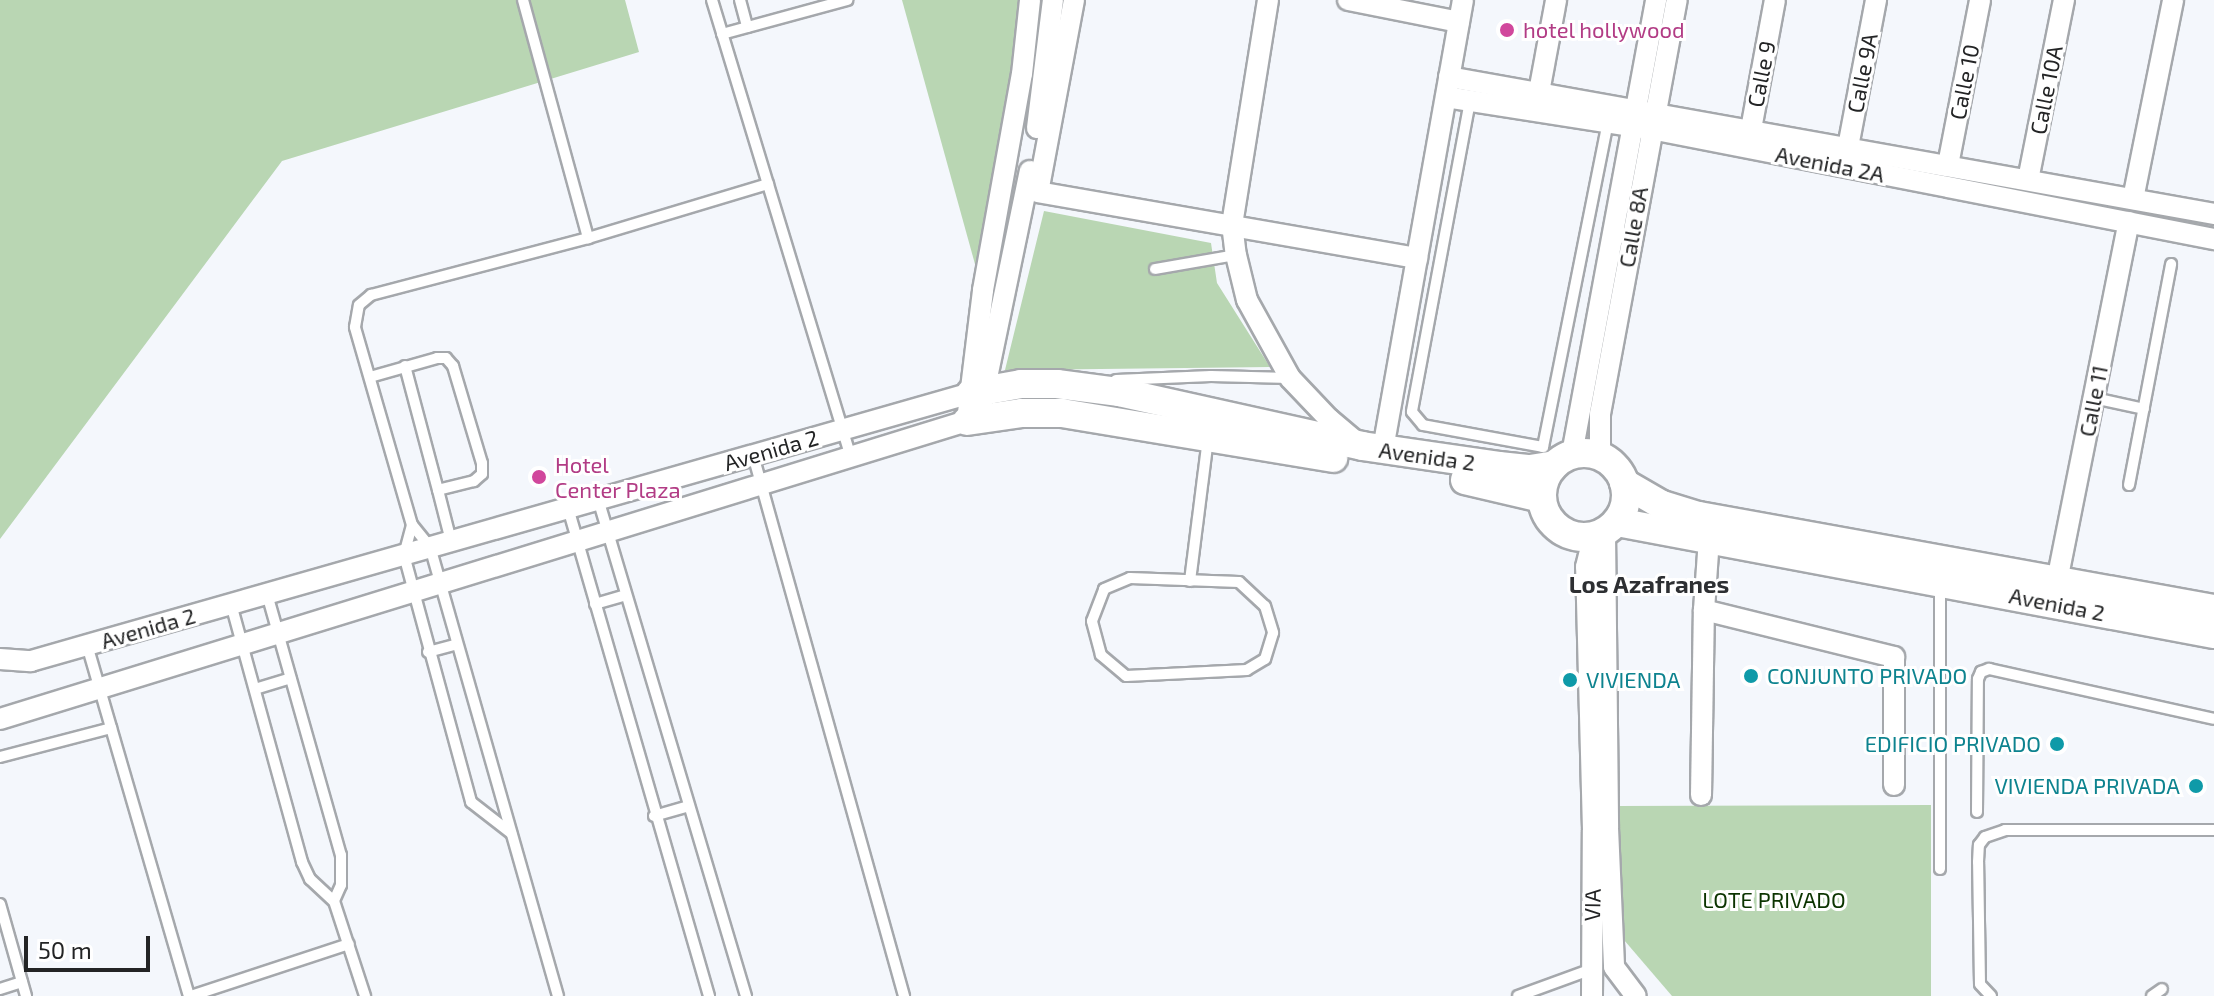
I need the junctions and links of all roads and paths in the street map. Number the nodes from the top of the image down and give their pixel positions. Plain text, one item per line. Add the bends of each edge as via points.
1 (523, 0) edge
2 (712, 0) edge
3 (740, 0) edge
4 (847, 0) edge
5 (1030, 0) edge
6 (1053, 0) edge
7 (1074, 0) edge
8 (1268, 0) edge
9 (1348, 0) edge
10 (1463, 0) edge
11 (1556, 0) edge
12 (1656, 0) edge
13 (1677, 0) edge
14 (1775, 0) edge
15 (1876, 0) edge
16 (1980, 0) edge
17 (2064, 0) edge
18 (2173, 0) edge
19 (1459, 22) junction
20 (747, 27) junction
21 (722, 34) junction
22 (1447, 87) junction
23 (1470, 101) junction
24 (1538, 102) junction
25 (1643, 119) junction
26 (1608, 123) junction
27 (1749, 138) junction
28 (1848, 147) junction
29 (1948, 165) junction
30 (2028, 180) junction
31 (768, 184) junction
32 (2133, 199) junction
33 (2214, 214) edge
34 (2129, 222) junction
35 (1232, 224) junction
36 (588, 238) junction
37 (2214, 239) edge
38 (1236, 255) junction
39 (1417, 258) junction
40 (2171, 264) dead end
41 (1155, 269) dead end
42 (405, 366) junction
43 (370, 377) junction
44 (1290, 378) junction
45 (1057, 384) junction
46 (2094, 398) junction
47 (975, 405) junction
48 (2144, 409) junction
49 (842, 430) junction
50 (1208, 437) junction
51 (1372, 448) junction
52 (753, 455) junction
53 (1558, 456) junction
54 (1600, 456) junction
55 (851, 457) junction
56 (1624, 483) junction
57 (761, 485) junction
58 (2129, 485) dead end
59 (438, 490) junction
60 (1542, 498) junction
61 (598, 499) junction
62 (568, 508) junction
63 (412, 525) junction
64 (1605, 530) junction
65 (608, 533) junction
66 (1709, 539) junction
67 (451, 541) junction
68 (578, 542) junction
69 (430, 547) junction
70 (404, 555) junction
71 (1190, 581) junction
72 (2057, 581) junction
73 (1940, 582) junction
74 (440, 585) junction
75 (413, 593) junction
76 (267, 594) junction
77 (626, 595) junction
78 (231, 604) junction
79 (595, 604) junction
80 (2214, 609) edge
81 (1704, 610) junction
82 (2214, 634) edge
83 (278, 635) junction
84 (457, 644) junction
85 (87, 645) junction
86 (243, 646) junction
87 (428, 652) junction
88 (0, 659) edge
89 (290, 678) junction
90 (255, 689) junction
91 (100, 691) junction
92 (0, 719) edge
93 (2214, 719) edge
94 (111, 728) junction
95 (0, 757) edge
96 (1894, 785) dead end
97 (1701, 795) dead end
98 (689, 806) junction
99 (1977, 812) dead end
100 (654, 816) junction
101 (1601, 829) junction
102 (2214, 830) edge
103 (511, 833) junction
104 (1940, 869) dead end
105 (334, 901) junction
106 (0, 904) edge
107 (349, 944) junction
108 (1592, 969) junction
109 (22, 982) junction
110 (0, 989) edge
111 (26, 996) edge
112 (190, 996) edge
113 (365, 996) edge
114 (558, 996) edge
115 (709, 996) edge
116 (746, 996) edge
117 (904, 996) edge
118 (1518, 996) edge
119 (1592, 996) edge
120 (1636, 996) edge
121 (1991, 996) edge

1 - 36 lane
2 - 21 lane
3 - 20 lane
4 - 20 lane
5 - 47 street via 983,290
6 - 47 street via 1029,173
7 - 35 street via 1038,192
8 - 35 street
9 - 19 street
10 - 19 street
11 - 24 street
12 - 25 street, Calle 8A
13 - 25 street, Calle 8A
14 - 27 street, Calle 9
15 - 28 street, Calle 9A
16 - 29 street, Calle 10
17 - 30 street, Calle 10A
18 - 32 street
19 - 22 street
20 - 21 lane
21 - 31 lane
22 - 23 street, Avenida 2A
22 - 24 street, Avenida 2A
22 - 39 street
23 - 24 street, Avenida 2A
23 - 53 lane via 1412,412 1423,425
24 - 25 street, Avenida 2A
24 - 26 street, Avenida 2A
25 - 26 street, Avenida 2A
25 - 27 street, Avenida 2A
25 - 53 street, Calle 8A
25 - 54 street, Calle 8A via 1600,414
26 - 53 lane
27 - 28 street, Avenida 2A
27 - 34 street, Avenida 2A
28 - 29 street, Avenida 2A
29 - 30 street, Avenida 2A
30 - 32 street, Avenida 2A
31 - 36 lane
31 - 49 lane
32 - 33 street, Avenida 2A
34 - 37 street, Avenida 2A
34 - 46 street, Calle 11
35 - 38 street
35 - 39 street
36 - 43 lane via 371,295 359,305 355,327
38 - 41 lane
38 - 44 street via 1247,300
39 - 51 street
40 - 48 lane
42 - 43 lane
42 - 59 lane
42 - 59 lane via 446,358 453,366 482,463 482,474 474,481
43 - 63 lane
44 - 45 lane via 1211,376
44 - 51 street via 1329,419
45 - 47 street, Avenida 2
45 - 51 street, Avenida 2 via 1119,392
46 - 48 lane
46 - 72 street, Calle 11
47 - 49 street, Avenida 2
47 - 50 street, Avenida 2
47 - 55 street, Avenida 2
48 - 58 lane
49 - 52 street, Avenida 2
49 - 55 lane
50 - 60 street, Avenida 2 via 1497,485
50 - 71 lane
51 - 53 street, Avenida 2 via 1530,469
52 - 57 lane
52 - 61 street, Avenida 2
53 - 54 street
53 - 60 street
54 - 56 street
55 - 57 street, Avenida 2
56 - 64 street via 1623,510
56 - 72 street, Avenida 2 via 1662,505 1699,516
57 - 65 street, Avenida 2
57 - 117 lane
59 - 67 lane
60 - 64 street via 1553,525 1565,533
61 - 62 street, Avenida 2
61 - 65 lane
62 - 67 street, Avenida 2
62 - 68 lane
63 - 69 lane
63 - 70 lane
64 - 66 street, Avenida 2
64 - 101 street via 1586,567
65 - 68 street, Avenida 2
65 - 77 lane
66 - 73 street, Avenida 2
66 - 81 street
67 - 69 street, Avenida 2
68 - 74 street, Avenida 2
68 - 79 lane
69 - 70 street, Avenida 2
69 - 74 lane
70 - 75 lane
70 - 76 street, Avenida 2
71 - 71 lane via 1130,578 1104,589 1092,621 1101,655 1126,676 1247,670 1265,659 1273,633 1265,606 1239,582
72 - 80 street, Avenida 2
73 - 82 street, Avenida 2
73 - 104 lane
74 - 75 street, Avenida 2
74 - 84 lane
75 - 83 street, Avenida 2
75 - 87 lane
76 - 78 street, Avenida 2
76 - 83 lane
77 - 79 lane
77 - 98 lane
78 - 85 street, Avenida 2
78 - 86 lane
79 - 100 lane
81 - 96 street via 1894,657
81 - 97 street
83 - 86 street, Avenida 2
83 - 89 lane
84 - 87 lane
84 - 103 lane
85 - 88 street, Avenida 2 via 31,661
85 - 91 lane
86 - 90 lane
86 - 91 street, Avenida 2
87 - 103 lane via 471,802
89 - 90 lane
89 - 105 lane via 341,855 341,885
90 - 105 lane via 302,862 310,879
91 - 92 street, Avenida 2
91 - 94 lane
93 - 99 lane via 1989,669 1981,672
94 - 95 lane
94 - 112 lane
98 - 100 lane
98 - 116 lane
100 - 115 lane
101 - 108 street, VIA
101 - 120 street via 1614,967
102 - 121 lane via 2005,830 1985,837 1978,862 1980,984
103 - 114 lane
105 - 107 lane
106 - 109 lane
107 - 112 lane
107 - 113 lane
108 - 118 lane
108 - 119 street, VIA
109 - 110 lane
109 - 111 lane

